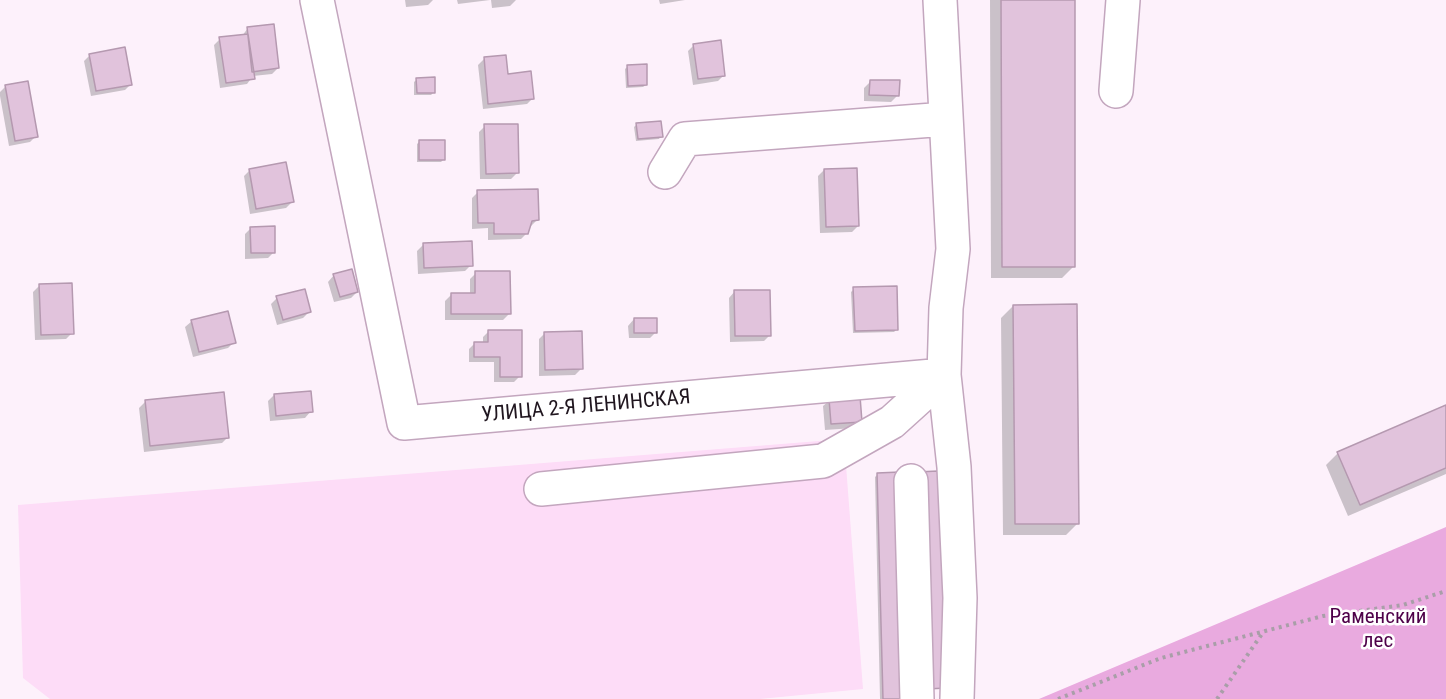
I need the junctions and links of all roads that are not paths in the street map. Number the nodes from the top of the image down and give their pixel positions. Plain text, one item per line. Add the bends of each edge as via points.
1 (317, 0) edge
2 (940, 0) edge
3 (1123, 0) edge
4 (1116, 91) dead end
5 (946, 119) junction
6 (665, 171) dead end
7 (944, 375) junction
8 (911, 481) dead end
9 (541, 489) dead end
10 (917, 699) edge
11 (957, 699) edge

1 - 7 street, УЛИЦА 2-Я ЛЕНИНСКАЯ via 404,423
2 - 5 street
3 - 4 street
5 - 6 street via 686,139
5 - 7 street via 953,249
7 - 9 street via 892,422 823,461
7 - 11 street via 954,467 960,598
8 - 10 street

